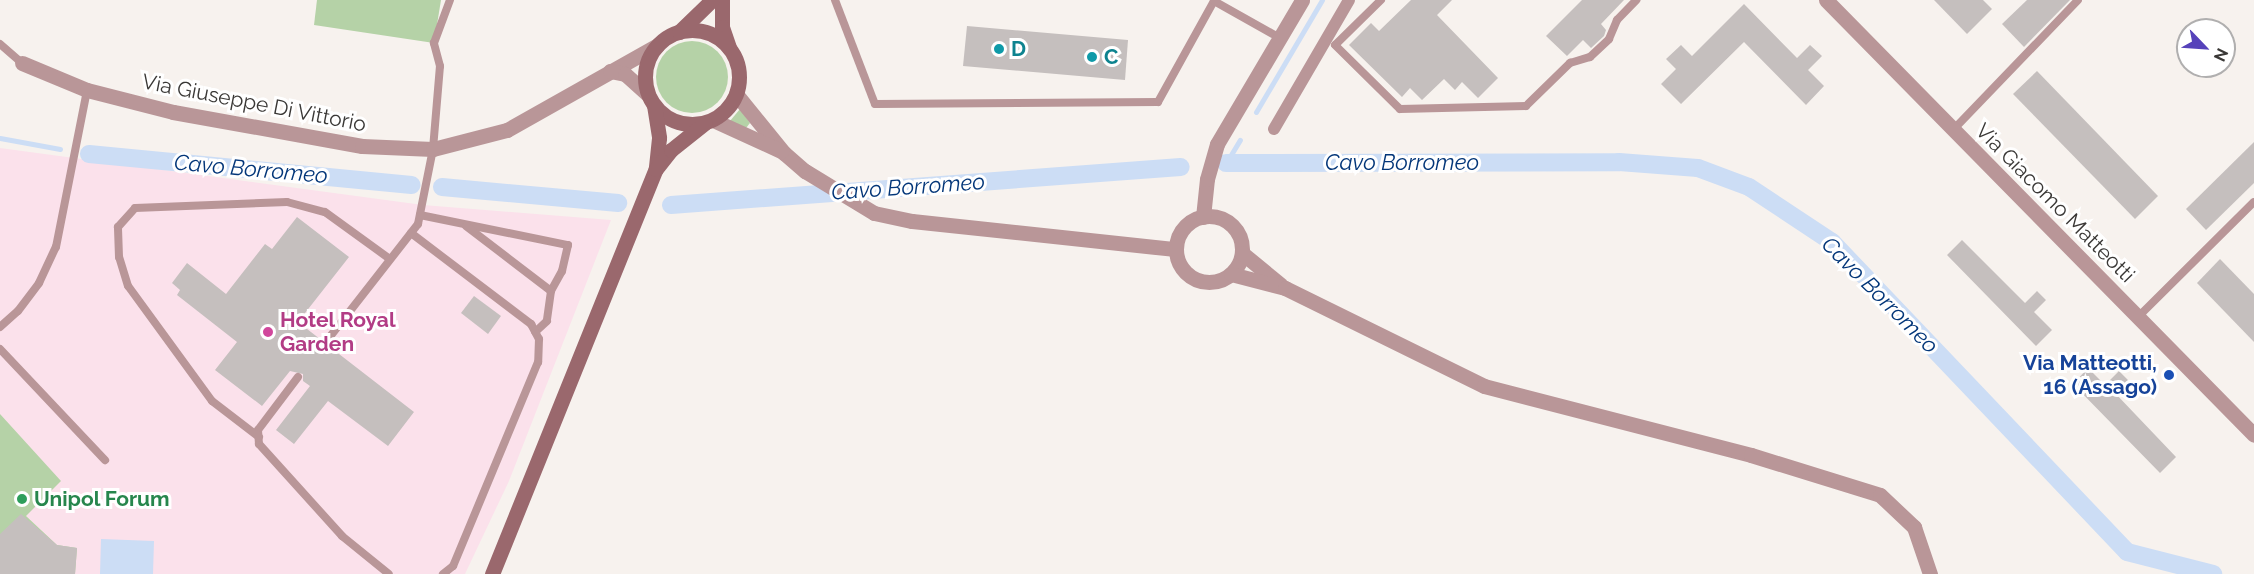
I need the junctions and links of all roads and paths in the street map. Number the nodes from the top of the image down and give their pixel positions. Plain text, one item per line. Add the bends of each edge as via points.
1 (450, 0) edge
2 (712, 0) edge
3 (722, 0) edge
4 (834, 0) edge
5 (1348, 0) edge
6 (1381, 0) edge
7 (1636, 0) edge
8 (1826, 0) edge
9 (2078, 0) edge
10 (1214, 1) edge
11 (1296, 2) edge
12 (679, 32) junction
13 (1281, 38) junction
14 (0, 44) edge
15 (658, 45) junction
16 (730, 49) junction
17 (22, 63) joint
18 (610, 71) junction
19 (87, 90) junction
20 (736, 94) junction
21 (651, 100) junction
22 (709, 121) junction
23 (1274, 129) dead end
24 (1953, 130) junction
25 (433, 149) junction
26 (784, 153) junction
27 (656, 170) junction
28 (2254, 202) edge
29 (420, 215) junction
30 (1203, 217) junction
31 (464, 224) junction
32 (411, 233) junction
33 (1176, 249) junction
34 (1242, 253) junction
35 (390, 260) junction
36 (1231, 274) junction
37 (1285, 288) junction
38 (551, 291) junction
39 (2138, 317) junction
40 (0, 327) edge
41 (535, 332) junction
42 (325, 343) dead end
43 (0, 349) edge
44 (298, 377) dead end
45 (2254, 435) edge
46 (259, 437) junction
47 (105, 460) dead end
48 (389, 574) edge
49 (443, 574) edge
50 (492, 574) edge
51 (1930, 574) edge

1 - 25 lane via 434,44 440,66
2 - 12 main road
3 - 16 main road via 722,27
4 - 10 lane via 875,104 1158,102
5 - 23 street
6 - 7 lane via 1335,45 1400,109 1526,106 1569,63 1590,57 1609,39 1617,20
8 - 24 street, Via Giacomo Matteotti
9 - 24 lane
10 - 13 lane
11 - 13 street
12 - 15 main road
12 - 16 main road via 707,32
13 - 30 street via 1217,144 1207,179
14 - 17 lane
15 - 18 street, Via Giuseppe Di Vittorio
15 - 21 main road via 646,69
16 - 20 main road via 738,69
17 - 19 street, Via Giuseppe Di Vittorio
18 - 21 street via 624,74
18 - 25 street, Via Giuseppe Di Vittorio via 507,130
19 - 25 street, Via Giuseppe Di Vittorio via 276,133 362,146
19 - 40 lane via 56,247 39,283
20 - 22 main road via 726,110
20 - 26 street
21 - 22 main road via 673,120
21 - 27 main road via 659,138
22 - 26 street
22 - 27 main road via 671,150
24 - 39 street, Via Giacomo Matteotti
25 - 29 lane
26 - 33 street via 864,209 912,221
27 - 50 main road
28 - 39 lane
29 - 31 lane
29 - 32 lane
30 - 33 street via 1184,228
30 - 34 street via 1223,219 1231,225 1238,233
31 - 38 lane
31 - 38 lane via 568,245 562,271
32 - 35 lane
32 - 41 lane via 531,324
33 - 36 street via 1183,269 1201,282 1222,280
34 - 36 street
34 - 37 street
35 - 42 lane
35 - 46 lane via 325,212 288,202 135,208 118,227 119,257 128,286 212,401
36 - 37 street
37 - 51 street via 1484,386 1740,452 1880,495 1914,527
38 - 41 lane via 547,321
39 - 45 street, Via Giacomo Matteotti
41 - 49 lane via 539,339 538,362 453,566
43 - 47 lane
44 - 46 lane via 258,430
46 - 48 lane via 259,444 342,536

